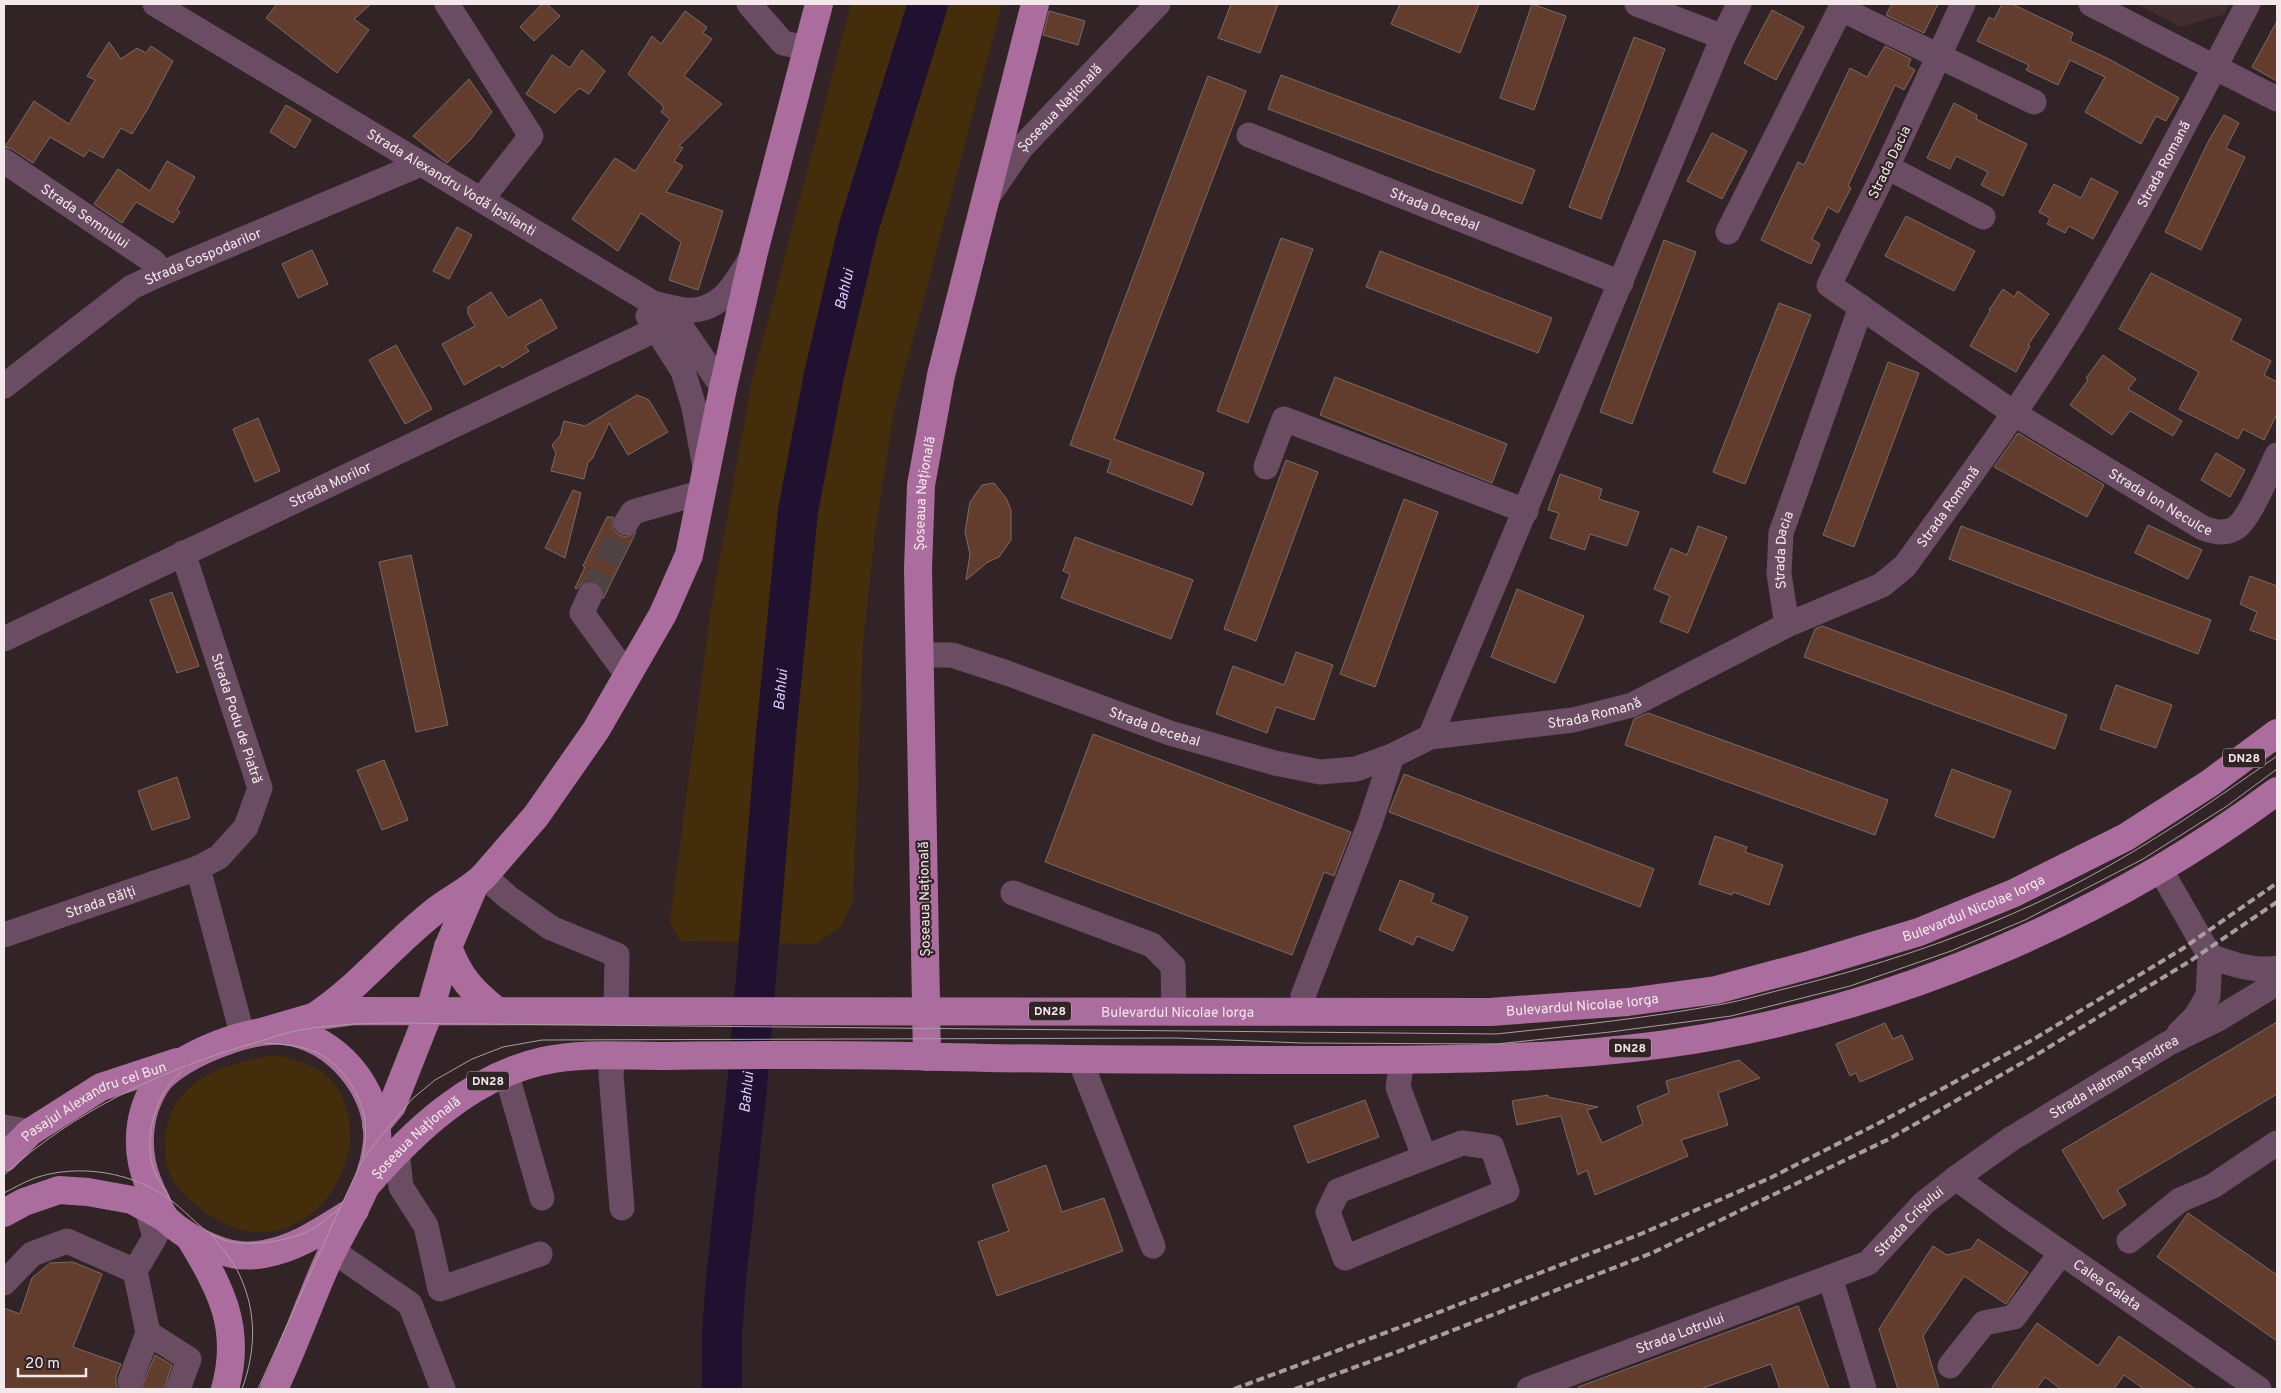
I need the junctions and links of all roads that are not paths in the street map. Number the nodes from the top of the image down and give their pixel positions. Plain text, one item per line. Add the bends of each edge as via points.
1 (156, 4) edge
2 (446, 4) edge
3 (749, 4) edge
4 (819, 4) edge
5 (1035, 4) edge
6 (1158, 4) edge
7 (1637, 4) edge
8 (1739, 4) edge
9 (1963, 4) edge
10 (2091, 4) edge
11 (2248, 4) edge
12 (1842, 6) edge
13 (1723, 37) junction
14 (807, 48) junction
15 (1939, 56) junction
16 (2214, 68) junction
17 (2277, 100) edge
18 (2034, 102) dead end
19 (1250, 135) dead end
20 (4, 162) edge
21 (422, 164) junction
22 (1887, 167) junction
23 (481, 200) junction
24 (984, 202) junction
25 (1983, 217) dead end
26 (1728, 232) dead end
27 (754, 252) junction
28 (158, 274) junction
29 (1621, 283) junction
30 (630, 289) junction
31 (653, 303) junction
32 (1861, 306) junction
33 (657, 329) junction
34 (4, 386) edge
35 (723, 388) junction
36 (2015, 414) junction
37 (2277, 455) edge
38 (1266, 467) dead end
39 (705, 484) junction
40 (1526, 511) junction
41 (626, 523) tunnel mouth
42 (183, 553) junction
43 (590, 595) tunnel mouth
44 (1786, 625) junction
45 (4, 640) edge
46 (921, 655) junction
47 (628, 676) junction
48 (2277, 733) edge
49 (1430, 737) junction
50 (1392, 756) junction
51 (2277, 792) edge
52 (198, 868) junction
53 (2160, 869) junction
54 (480, 880) junction
55 (1013, 892) dead end
56 (4, 935) edge
57 (448, 947) junction
58 (2210, 956) junction
59 (2277, 968) edge
60 (2277, 984) edge
61 (430, 1010) junction
62 (498, 1011) junction
63 (616, 1011) junction
64 (926, 1011) junction
65 (1174, 1013) junction
66 (1304, 1014) junction
67 (313, 1017) junction
68 (254, 1034) junction
69 (2169, 1043) junction
70 (613, 1056) junction
71 (927, 1057) junction
72 (190, 1058) junction
73 (1080, 1060) junction
74 (1402, 1060) junction
75 (506, 1072) junction
76 (376, 1125) junction
77 (4, 1127) edge
78 (30, 1132) junction
79 (2277, 1143) edge
80 (397, 1150) junction
81 (1424, 1156) junction
82 (4, 1158) edge
83 (1956, 1178) junction
84 (542, 1198) dead end
85 (360, 1199) junction
86 (622, 1208) dead end
87 (4, 1213) edge
88 (156, 1214) junction
89 (190, 1238) junction
90 (2129, 1241) dead end
91 (1153, 1246) dead end
92 (333, 1251) junction
93 (2061, 1253) junction
94 (540, 1254) dead end
95 (135, 1271) junction
96 (1830, 1277) junction
97 (4, 1283) edge
98 (148, 1333) junction
99 (1950, 1366) dead end
100 (130, 1381) dead end
101 (178, 1389) edge
102 (225, 1389) edge
103 (274, 1389) edge
104 (443, 1389) edge
105 (1529, 1389) edge
106 (1864, 1389) edge
107 (2259, 1389) edge

1 - 21 street, Strada Alexandru Vodă Ipsilanti
2 - 23 street via 531,136
3 - 14 street via 784,43
4 - 14 main road
5 - 24 main road
6 - 24 street, Șoseaua Națională via 1022,147
7 - 13 street
8 - 13 street
9 - 15 street, Strada Dacia
10 - 16 street
11 - 16 street, Strada Romană
12 - 15 street
12 - 26 street
13 - 29 street
14 - 27 main road
15 - 18 street
15 - 22 street, Strada Dacia
16 - 17 street
16 - 36 street, Strada Romană via 2086,303
19 - 29 street, Strada Decebal
20 - 28 street, Strada Semnului via 154,262
21 - 23 street, Strada Alexandru Vodă Ipsilanti
21 - 28 street, Strada Gospodarilor
22 - 25 street
22 - 32 street, Strada Dacia via 1829,285
23 - 30 street, Strada Alexandru Vodă Ipsilanti
24 - 46 main road, Șoseaua Națională via 941,375 921,485 918,569
27 - 31 street via 730,293 709,306 685,310
27 - 35 main road
28 - 34 street, Strada Gospodarilor via 132,287
29 - 40 street
30 - 31 street, Strada Alexandru Vodă Ipsilanti
30 - 33 street
31 - 35 street, Strada Alexandru Vodă Ipsilanti via 675,318
32 - 36 street, Strada Dacia
32 - 44 street, Strada Dacia via 1781,533 1779,574
33 - 39 street via 683,371 694,407
33 - 42 street, Strada Morilor
35 - 39 main road
36 - 37 street, Strada Ion Neculce via 2203,528 2215,532 2228,531 2244,520
36 - 44 street, Strada Romană via 1896,575 1882,585
38 - 40 street via 1284,419
39 - 41 street via 633,512
39 - 47 main road via 689,555 663,614
40 - 49 street
42 - 45 street, Strada Morilor
42 - 52 street, Strada Podu de Piatră via 260,788 246,827 219,857
43 - 47 street via 582,613
44 - 49 street, Strada Romană via 1632,705 1573,720
46 - 50 street, Strada Decebal via 952,656 1170,733 1275,763 1320,772 1356,769
46 - 64 main road, Șoseaua Națională
47 - 54 main road via 596,730 536,816
48 - 66 main road, Bulevardul Nicolae Iorga / DN28 via 2210,783 2126,837 2031,884 1919,932 1813,964 1716,990 1628,1002 1490,1012
49 - 50 street, Strada Decebal
50 - 66 street via 1370,823 1303,996
51 - 53 main road, DN28
52 - 56 street, Strada Bălți
52 - 68 street
53 - 58 street
53 - 74 main road, DN28 via 2096,904 1954,969 1853,1002 1767,1025 1668,1044 1601,1052 1522,1058
54 - 57 main road
54 - 63 street via 551,928 617,956
54 - 67 main road via 434,912 341,999
55 - 65 street via 1152,945 1173,966
57 - 61 main road
57 - 62 main road via 457,970 469,986
58 - 59 street via 2247,968
58 - 69 street via 2208,996 2196,1016
60 - 69 street, Strada Hatman Șendrea
61 - 62 main road, DN28
61 - 67 main road, DN28 via 355,1011
61 - 76 main road via 392,1106
62 - 63 main road, DN28
63 - 64 main road, Bulevardul Nicolae Iorga / DN28
64 - 65 main road, Bulevardul Nicolae Iorga / DN28
64 - 71 main road, Șoseaua Națională
65 - 66 main road, Bulevardul Nicolae Iorga / DN28
67 - 68 main road, DN28
68 - 72 main road, DN28
68 - 76 main road, DN28 via 285,1031 308,1037 350,1066 364,1088
69 - 83 street, Strada Hatman Șendrea via 2011,1139
70 - 71 main road, Șoseaua Națională / DN28 via 824,1054
70 - 75 main road, Șoseaua Națională / DN28 via 545,1060
70 - 86 street via 610,1074
71 - 73 main road, DN28
72 - 78 main road, Pasajul Alexandru cel Bun via 101,1087
72 - 88 main road, DN28 via 163,1076 142,1116 140,1162
73 - 74 main road, DN28
73 - 91 street
74 - 81 street via 1398,1087
75 - 80 main road, Șoseaua Națională / DN28 via 452,1104
75 - 84 street
76 - 85 main road, DN28 via 374,1156
77 - 78 street
78 - 82 main road, Pasajul Alexandru cel Bun
79 - 90 street via 2213,1186 2180,1200
80 - 85 main road, Șoseaua Națională / DN28
80 - 94 street via 401,1187 426,1226 440,1290
81 - 81 street via 1338,1191 1328,1212 1345,1258 1507,1191 1492,1147 1462,1143
83 - 93 street, Calea Galata
83 - 96 street, Strada Crișului via 1924,1203 1868,1263
85 - 89 main road, DN28 via 312,1237 264,1254 242,1257 225,1254
85 - 92 main road, DN28
87 - 88 main road via 24,1202 60,1190 132,1200
88 - 89 main road, DN28
88 - 95 street via 155,1237
89 - 102 main road, DN28 via 222,1295 230,1328 231,1368
92 - 103 main road, DN28
92 - 104 street via 410,1304
93 - 99 street via 2014,1317 1984,1322
93 - 107 street, Calea Galata
95 - 97 street via 67,1241 32,1254
95 - 98 street
96 - 105 street, Strada Lotrului
96 - 106 street
98 - 100 street
98 - 101 street via 189,1359

